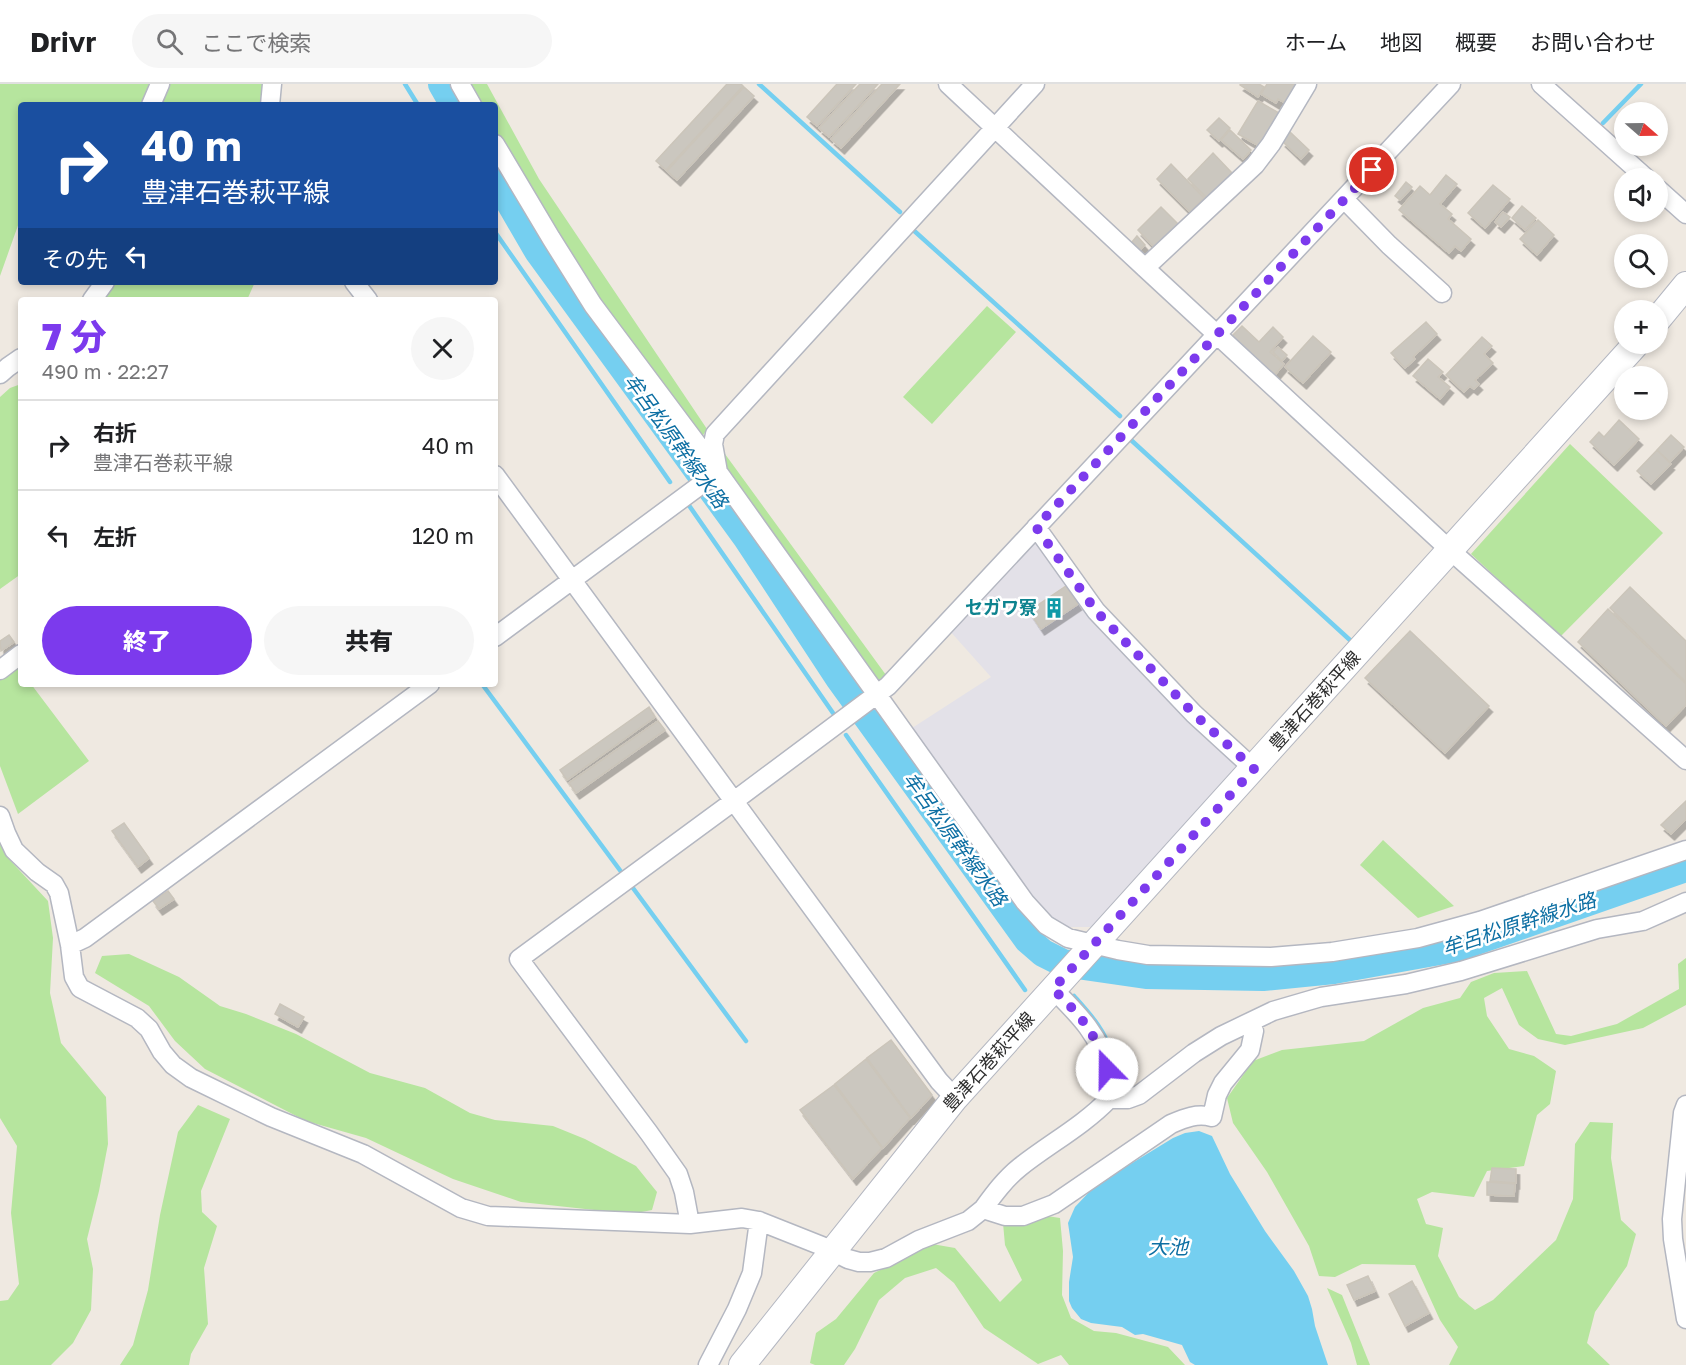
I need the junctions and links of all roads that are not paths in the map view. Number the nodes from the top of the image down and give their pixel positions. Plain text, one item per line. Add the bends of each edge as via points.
1 (160, 84) edge
2 (272, 84) edge
3 (460, 84) edge
4 (948, 84) edge
5 (1035, 84) edge
6 (1307, 84) edge
7 (1451, 84) edge
8 (1541, 84) edge
9 (153, 102) edge
10 (270, 102) edge
11 (470, 102) edge
12 (995, 127) junction
13 (498, 149) edge
14 (1635, 168) edge
15 (1668, 198) edge
16 (1344, 200) junction
17 (1686, 214) edge
18 (1145, 268) junction
19 (356, 285) edge
20 (1686, 285) edge
21 (1442, 293) dead end
22 (366, 297) edge
23 (1668, 308) edge
24 (1216, 334) junction
25 (1627, 354) edge
26 (18, 360) edge
27 (0, 374) edge
28 (716, 474) junction
29 (498, 479) edge
30 (1036, 527) junction
31 (1451, 551) junction
32 (572, 581) junction
33 (498, 635) edge
34 (18, 656) edge
35 (0, 670) edge
36 (426, 687) edge
37 (875, 695) junction
38 (1686, 760) edge
39 (1254, 769) junction
40 (734, 801) junction
41 (0, 816) edge
42 (1686, 850) edge
43 (1686, 902) edge
44 (70, 945) junction
45 (1090, 948) junction
46 (1055, 987) junction
47 (1249, 1023) junction
48 (955, 1098) junction
49 (1109, 1099) junction
50 (1686, 1105) edge
51 (983, 1209) junction
52 (759, 1221) junction
53 (690, 1224) junction
54 (832, 1252) junction
55 (1686, 1318) edge
56 (708, 1365) edge
57 (742, 1365) edge

1 - 9 street
2 - 10 street
3 - 11 street
4 - 12 street
5 - 12 street
6 - 18 street via 1255,165
7 - 16 street
8 - 14 street
12 - 18 street
12 - 28 street via 715,434
13 - 28 street via 593,305
15 - 17 street
16 - 21 street
16 - 24 street
18 - 24 street
19 - 22 street
20 - 23 main road
24 - 30 street
24 - 31 street
25 - 31 main road, 豊津石巻萩平線
26 - 27 street
28 - 32 street
28 - 37 street
29 - 32 street
30 - 37 street via 896,678
30 - 39 street via 1096,611 1194,714
31 - 38 street
31 - 39 main road, 豊津石巻萩平線
32 - 33 street
32 - 40 street
34 - 35 street
36 - 44 street via 85,938
37 - 40 street
37 - 45 street via 1025,902 1046,925
39 - 45 main road, 豊津石巻萩平線
40 - 48 street
40 - 53 street via 519,959 678,1174
41 - 44 street via 14,850 54,884
42 - 45 street via 1480,921 1418,938 1342,951 1270,957 1149,955
43 - 47 street via 1643,921 1597,929 1406,984 1321,997 1273,1011
44 - 53 street via 74,977 80,988 137,1018 173,1065 191,1078 271,1118 363,1154 461,1208 488,1216
45 - 46 main road, 豊津石巻萩平線
46 - 48 main road, 豊津石巻萩平線
46 - 49 street via 1090,1030 1102,1052
47 - 49 street via 1194,1053 1139,1095 1128,1100
47 - 51 street via 1254,1030 1250,1050 1223,1083 1212,1117 1190,1116 1171,1124 1054,1204 1023,1216 1005,1216
48 - 54 main road, 豊津石巻萩平線
49 - 51 street via 1020,1168
50 - 55 street via 1672,1219
51 - 54 street via 968,1221 886,1258 859,1262
52 - 53 street via 742,1218
52 - 54 street
52 - 56 street via 752,1273
54 - 57 main road, 豊津石巻萩平線

